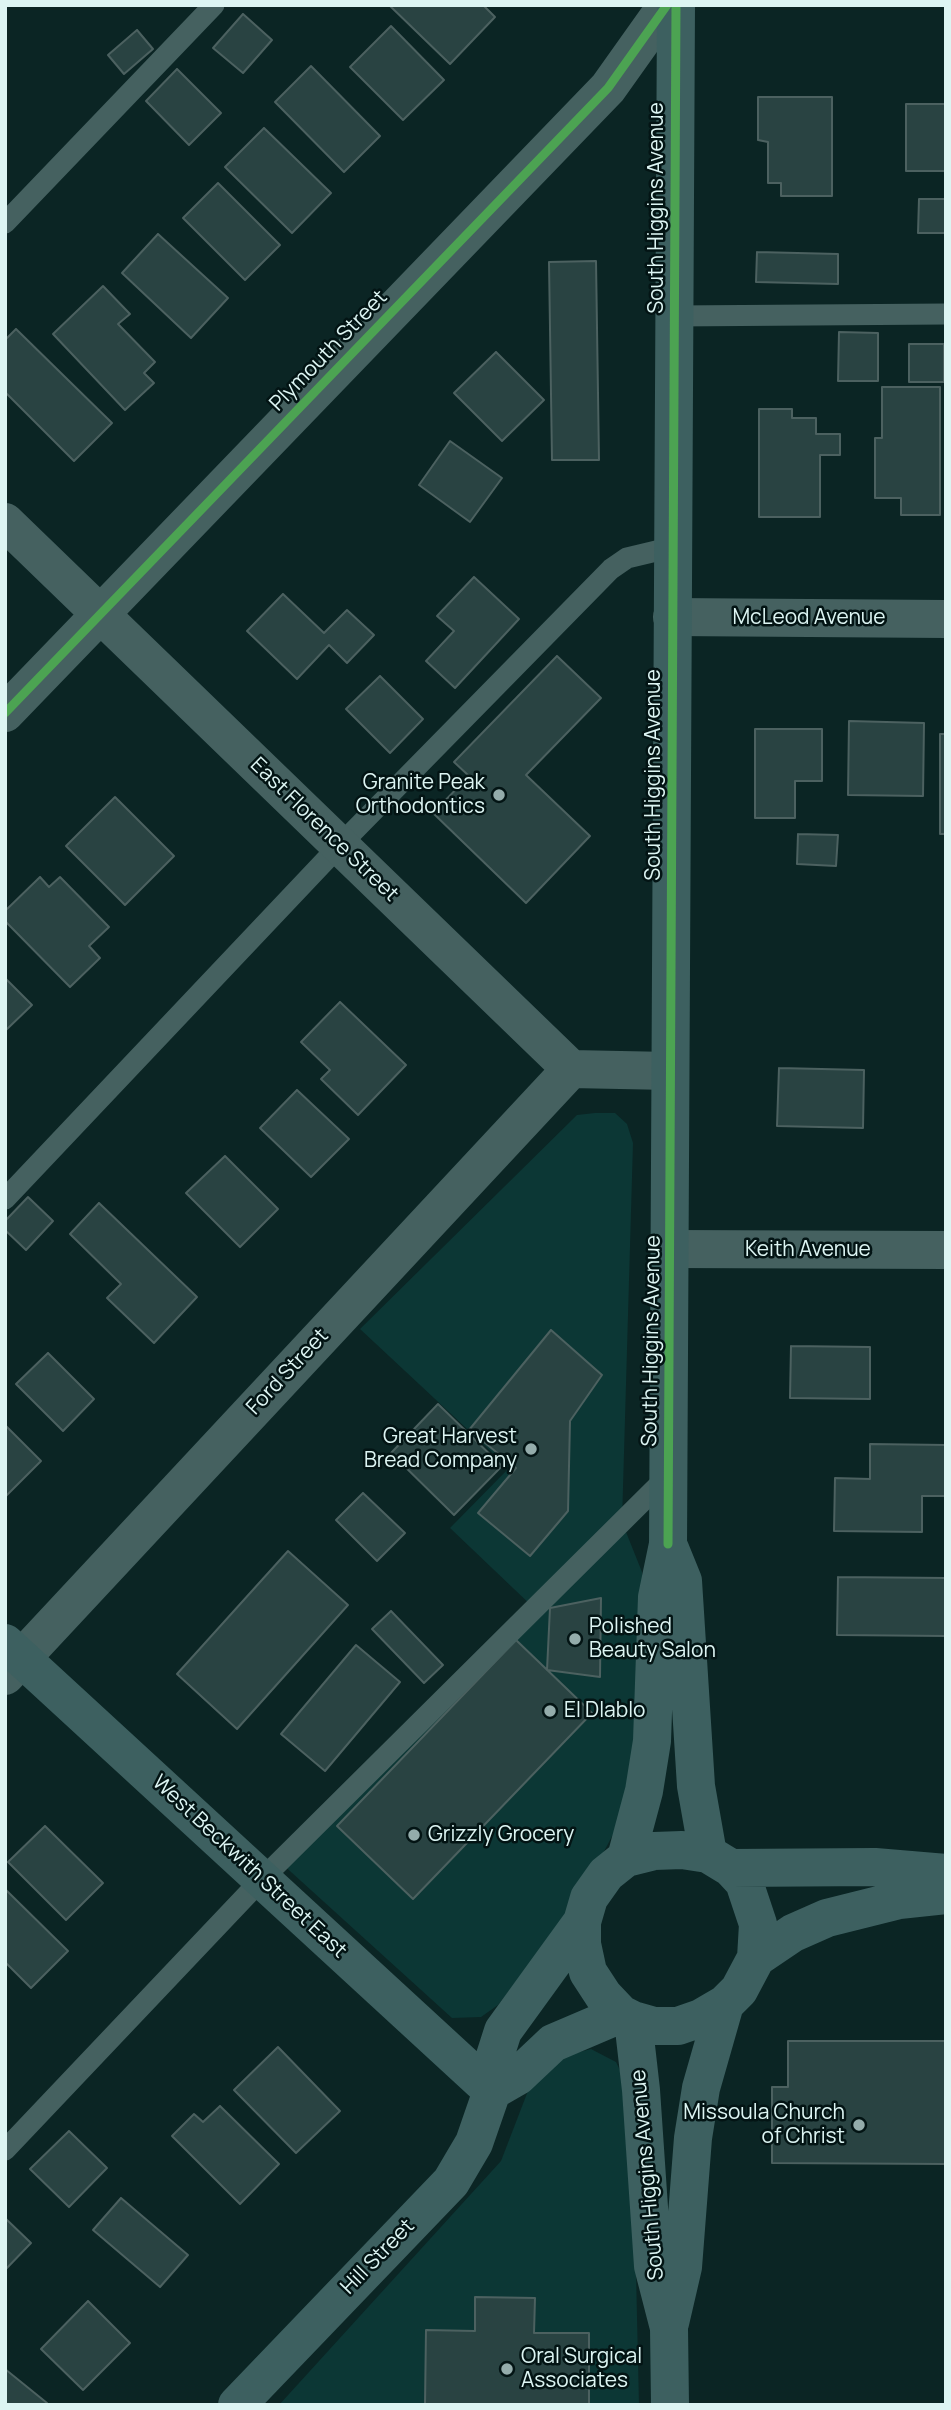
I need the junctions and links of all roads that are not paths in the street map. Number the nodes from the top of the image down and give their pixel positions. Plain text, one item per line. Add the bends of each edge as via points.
1 (214, 5) edge
2 (667, 5) edge
3 (676, 5) edge
4 (5, 223) edge
5 (946, 314) edge
6 (674, 316) junction
7 (5, 522) edge
8 (673, 547) junction
9 (100, 613) junction
10 (673, 617) junction
11 (946, 619) edge
12 (5, 713) edge
13 (340, 845) junction
14 (570, 1069) junction
15 (670, 1071) junction
16 (5, 1199) edge
17 (671, 1249) junction
18 (946, 1250) edge
19 (668, 1476) junction
20 (668, 1544) junction
21 (11, 1659) edge
22 (626, 1858) junction
23 (719, 1861) junction
24 (946, 1873) edge
25 (263, 1878) junction
26 (946, 1895) edge
27 (582, 1922) junction
28 (756, 1958) junction
29 (725, 2004) junction
30 (627, 2017) junction
31 (573, 2033) junction
32 (639, 2072) junction
33 (492, 2091) junction
34 (5, 2150) edge
35 (668, 2328) junction
36 (237, 2405) edge
37 (670, 2405) edge

1 - 4 lane
2 - 9 street, Plymouth Street via 608,89
3 - 6 main road, South Higgins Avenue
5 - 6 lane
6 - 8 main road, South Higgins Avenue
7 - 9 street, East Florence Street
8 - 10 main road, South Higgins Avenue
8 - 13 lane via 627,558 611,569
9 - 12 street, Plymouth Street
9 - 13 street, East Florence Street
10 - 11 street, McLeod Avenue
10 - 15 main road, South Higgins Avenue
13 - 14 street, East Florence Street
13 - 16 lane
14 - 15 street
14 - 21 street, Ford Street
15 - 17 main road, South Higgins Avenue
17 - 18 street, Keith Avenue
17 - 19 main road, South Higgins Avenue
19 - 20 main road, South Higgins Avenue
19 - 25 lane
20 - 22 main road, South Higgins Avenue via 657,1597 652,1741
20 - 23 main road, South Higgins Avenue via 683,1581 696,1786
21 - 25 main road, West Beckwith Street East
22 - 23 main road via 682,1850
22 - 27 main road via 606,1874 589,1898
23 - 24 main road
23 - 28 main road via 744,1882 758,1924
25 - 33 main road, West Beckwith Street East
25 - 34 lane
26 - 28 main road via 900,1900 827,1918 793,1933
27 - 30 main road via 588,1972 603,1996
27 - 33 main road, Hill Street via 503,2031
28 - 29 main road via 739,1990
29 - 30 main road via 678,2026 654,2026
29 - 35 main road, South Higgins Avenue via 701,2088 683,2267
30 - 31 main road
30 - 32 main road, South Higgins Avenue
31 - 32 main road via 597,2033 613,2040
31 - 33 main road via 553,2043 518,2076
32 - 35 main road, South Higgins Avenue via 653,2266
33 - 36 main road, Hill Street via 474,2143 451,2182
35 - 37 main road, South Higgins Avenue

